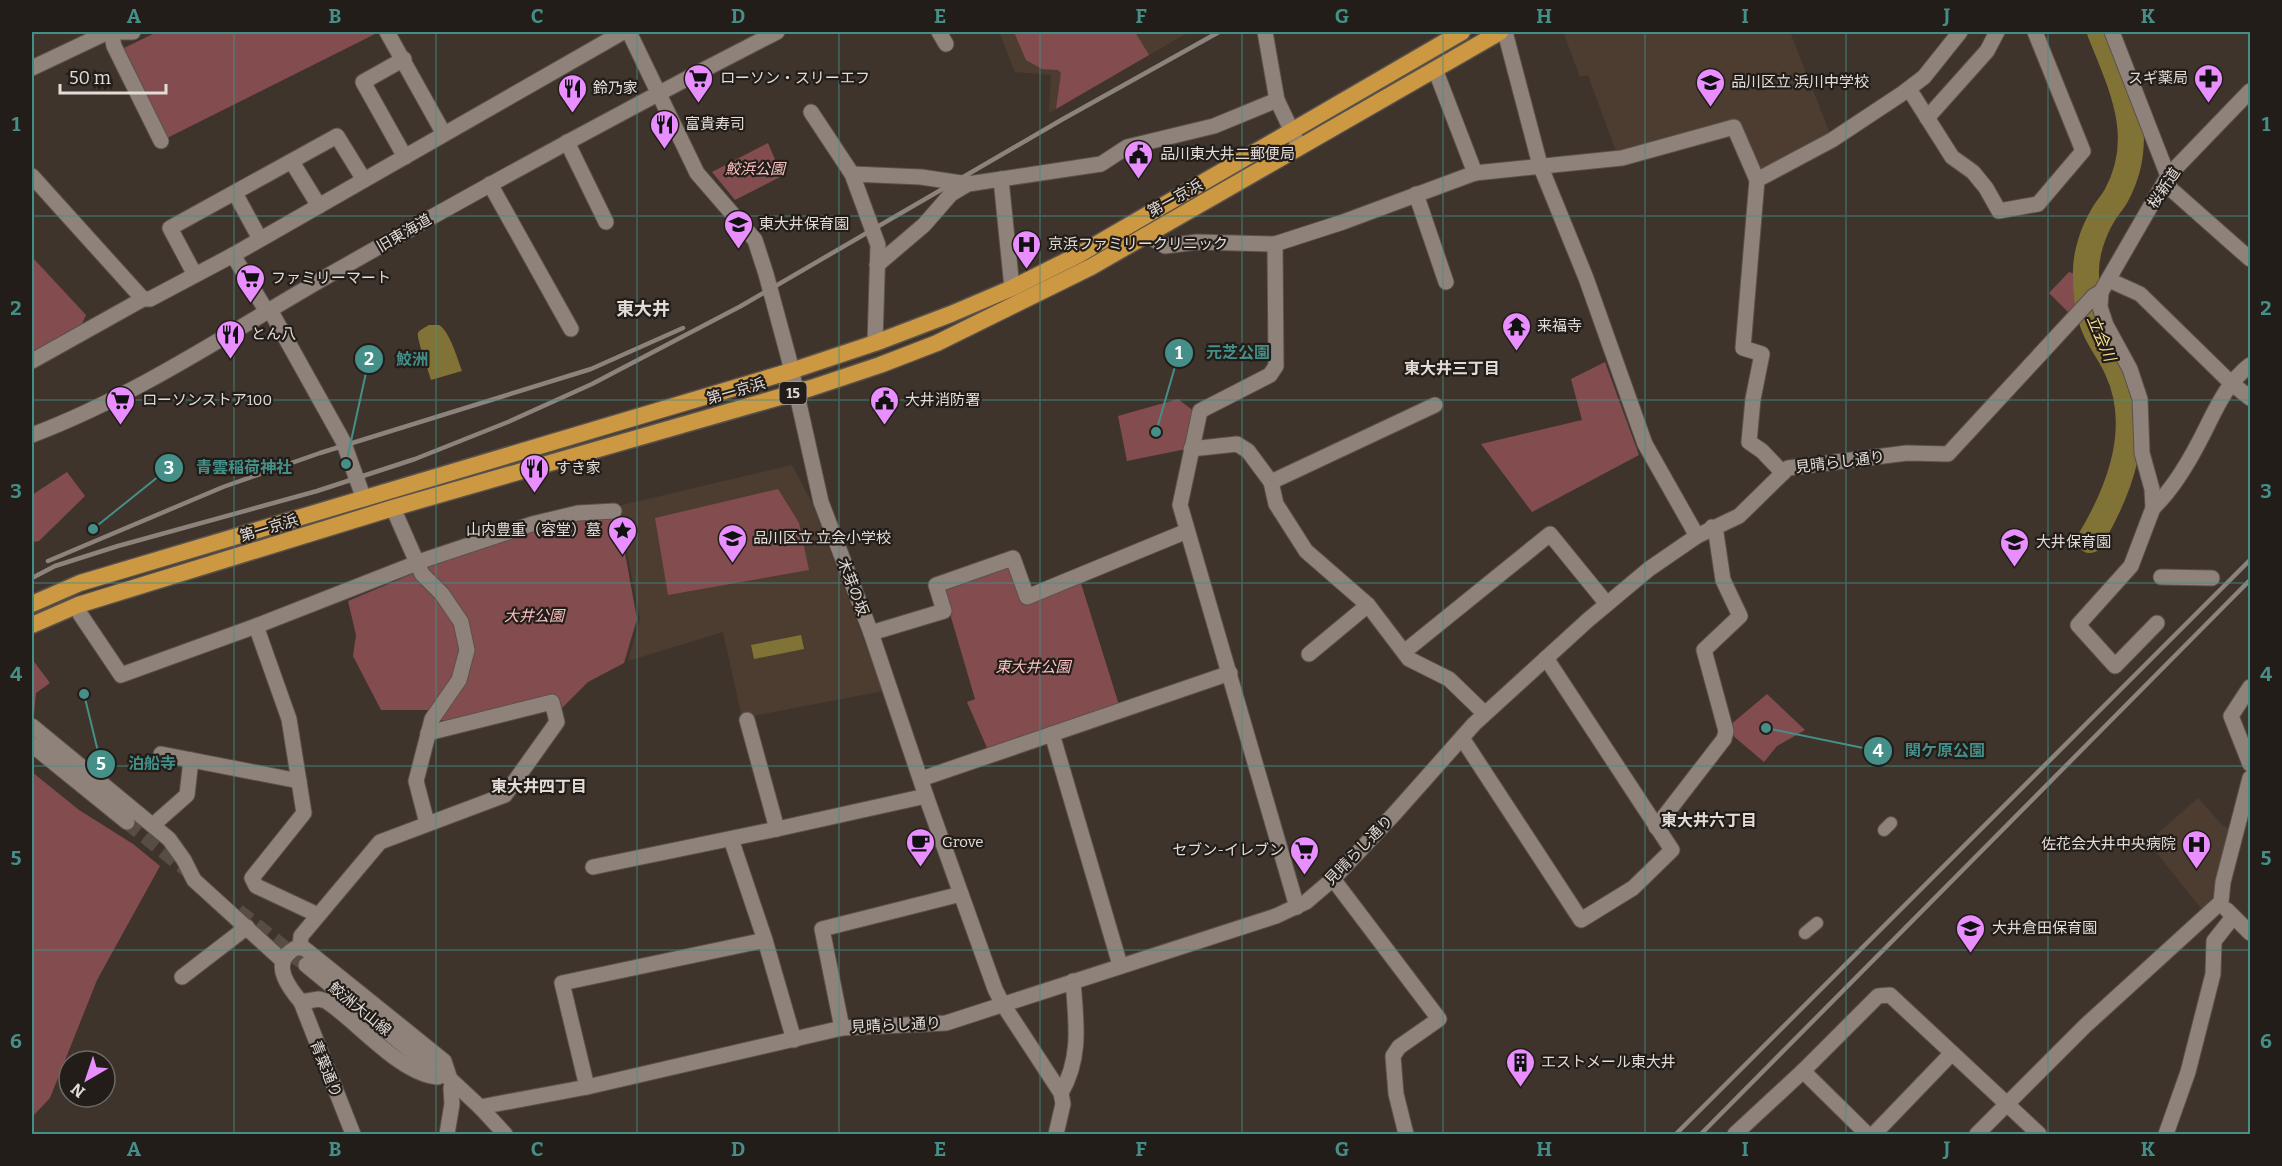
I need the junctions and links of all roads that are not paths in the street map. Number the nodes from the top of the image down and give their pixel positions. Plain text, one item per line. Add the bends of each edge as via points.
1 (109, 32) edge
2 (121, 32) edge
3 (133, 32) edge
4 (387, 32) edge
5 (623, 32) edge
6 (628, 32) edge
7 (777, 32) edge
8 (1265, 32) edge
9 (1462, 32) edge
10 (1500, 32) edge
11 (1505, 32) edge
12 (1960, 32) edge
13 (1997, 32) edge
14 (2035, 32) edge
15 (2112, 32) edge
16 (404, 59) junction
17 (32, 68) edge
18 (1435, 69) junction
19 (1909, 89) junction
20 (2250, 91) edge
21 (658, 92) junction
22 (1277, 100) junction
23 (811, 112) dead end
24 (1927, 118) junction
25 (1291, 130) junction
26 (444, 134) junction
27 (162, 141) dead end
28 (567, 142) junction
29 (1300, 148) junction
30 (405, 157) junction
31 (292, 162) junction
32 (1539, 165) junction
33 (1475, 173) junction
34 (852, 174) junction
35 (32, 176) edge
36 (1001, 179) junction
37 (364, 180) junction
38 (1757, 180) junction
39 (2166, 180) junction
40 (490, 184) junction
41 (968, 184) junction
42 (235, 193) junction
43 (1416, 194) junction
44 (318, 206) junction
45 (606, 222) dead end
46 (1146, 235) junction
47 (260, 239) junction
48 (1275, 244) junction
49 (233, 255) junction
50 (2250, 259) edge
51 (877, 265) junction
52 (195, 275) junction
53 (1446, 282) dead end
54 (1012, 288) junction
55 (2102, 289) junction
56 (143, 299) junction
57 (268, 311) junction
58 (2077, 314) joint
59 (571, 329) dead end
60 (875, 343) junction
61 (32, 361) edge
62 (2250, 365) edge
63 (791, 371) junction
64 (2231, 383) junction
65 (795, 392) junction
66 (2250, 398) edge
67 (1435, 405) dead end
68 (32, 435) edge
69 (1191, 449) junction
70 (1783, 473) junction
71 (1271, 482) junction
72 (364, 499) junction
73 (393, 508) junction
74 (2153, 508) junction
75 (614, 511) dead end
76 (1712, 527) junction
77 (1187, 531) junction
78 (1697, 536) junction
79 (418, 563) junction
80 (2161, 577) dead end
81 (2212, 578) dead end
82 (32, 604) edge
83 (1607, 604) junction
84 (78, 605) junction
85 (1368, 605) junction
86 (2157, 623) dead end
87 (32, 625) edge
88 (256, 626) junction
89 (871, 633) junction
90 (1404, 652) junction
91 (1309, 654) dead end
92 (1546, 658) junction
93 (1230, 673) junction
94 (2250, 687) edge
95 (1483, 715) junction
96 (747, 720) dead end
97 (32, 726) edge
98 (428, 733) junction
99 (1052, 734) junction
100 (1462, 738) junction
101 (32, 745) edge
102 (161, 754) dead end
103 (191, 760) junction
104 (2250, 764) edge
105 (921, 778) junction
106 (2250, 778) edge
107 (299, 781) junction
108 (926, 796) junction
109 (127, 822) tunnel mouth
110 (428, 823) junction
111 (153, 825) junction
112 (1656, 827) junction
113 (777, 830) junction
114 (731, 839) junction
115 (593, 867) dead end
116 (1333, 879) junction
117 (961, 894) junction
118 (2221, 903) junction
119 (1297, 907) junction
120 (318, 915) junction
121 (2233, 917) junction
122 (1817, 923) dead end
123 (247, 927) junction
124 (1805, 933) dead end
125 (2250, 933) edge
126 (765, 940) junction
127 (300, 947) junction
128 (283, 960) junction
129 (306, 965) tunnel mouth
130 (1120, 965) junction
131 (182, 977) dead end
132 (1073, 981) junction
133 (301, 1002) junction
134 (1002, 1004) junction
135 (842, 1028) junction
136 (794, 1041) junction
137 (1952, 1053) junction
138 (1803, 1071) junction
139 (446, 1081) junction
140 (587, 1087) junction
141 (1061, 1093) junction
142 (2007, 1106) junction
143 (480, 1107) junction
144 (353, 1134) edge
145 (447, 1134) edge
146 (499, 1134) edge
147 (505, 1134) edge
148 (1056, 1134) edge
149 (1406, 1134) edge
150 (1735, 1134) edge
151 (1868, 1134) edge
152 (1874, 1134) edge
153 (1977, 1134) edge
154 (2039, 1134) edge
155 (2166, 1134) edge

1 - 17 street
1 - 27 street
2 - 3 street
4 - 16 street
5 - 26 street
6 - 21 street, 木芽の坂
7 - 21 street, 旧東海道
8 - 22 street
9 - 25 highway, 第一京浜 / 15
10 - 18 highway, 第一京浜 / 15
11 - 32 street
12 - 19 street via 1924,77
13 - 24 street via 1987,51
14 - 24 street via 2084,151 2038,204 1999,211 1986,188 1952,157
15 - 39 street
16 - 26 street
16 - 30 street via 363,82
18 - 29 highway, 第一京浜 / 15
18 - 33 street
19 - 24 street
19 - 38 street via 1832,140
20 - 39 street, 桜新道
21 - 28 street, 旧東海道
21 - 63 street, 木芽の坂 via 697,173 755,240
22 - 25 street
22 - 36 street via 1215,126 1127,147 1101,164
23 - 34 street
25 - 29 street
25 - 54 highway, 第一京浜 / 15 via 1095,245
26 - 30 street
28 - 40 street, 旧東海道
28 - 45 street
29 - 46 highway, 第一京浜 / 15
30 - 37 street
31 - 37 street via 337,136
31 - 42 street
31 - 44 street
32 - 33 street
32 - 38 street via 1622,158 1734,127
32 - 78 street via 1586,279 1645,444
33 - 43 street
34 - 41 street
34 - 51 street via 878,245
35 - 56 street
36 - 41 street
36 - 54 street
37 - 44 street
38 - 70 street via 1743,348 1762,354 1749,442
39 - 50 street
39 - 55 street, 桜新道
40 - 57 street, 旧東海道
40 - 59 street
41 - 51 street via 951,194 924,225
42 - 47 street
42 - 52 street via 170,228
43 - 48 street
43 - 53 street
44 - 47 street
46 - 48 street via 1165,246 1197,242
46 - 65 highway, 第一京浜 / 15 via 1037,295 937,343
47 - 49 street
48 - 69 street via 1276,366 1269,375 1200,411
49 - 52 street
49 - 57 street
51 - 60 street
52 - 56 street
54 - 60 highway, 第一京浜 / 15
55 - 58 street, 桜新道
55 - 64 street via 2140,294
55 - 74 street via 2100,307 2106,325 2130,369 2139,399 2142,453
56 - 61 street
57 - 68 street, 旧東海道 via 102,405
57 - 72 street via 343,441
58 - 70 street, 見晴らし通り via 1948,454 1907,453 1788,468
60 - 63 highway, 第一京浜 / 15
62 - 64 street
63 - 65 street, 木芽の坂
63 - 72 highway, 第一京浜 / 15
64 - 66 street
64 - 74 street via 2183,468
65 - 73 highway, 第一京浜 / 15
65 - 89 street, 木芽の坂 via 821,502
67 - 71 street
69 - 71 street via 1237,444 1248,451
69 - 77 street via 1180,505
70 - 76 street, 見晴らし通り via 1739,516
71 - 85 street via 1276,504 1306,551
72 - 82 highway, 第一京浜 / 15 via 80,583
73 - 79 street
73 - 84 highway, 第一京浜 / 15
74 - 86 street via 2131,566 2078,626 2115,666
75 - 79 street via 578,513 532,524
76 - 78 street, 見晴らし通り
76 - 112 street via 1723,580 1740,616 1704,651 1726,731 1724,739
77 - 89 street via 1027,597 1013,558 936,585 944,611
77 - 93 street
78 - 83 street, 見晴らし通り
79 - 88 street
79 - 98 street via 422,574 461,622 467,650 459,680 432,719
80 - 81 street
83 - 90 street via 1550,534
83 - 92 street, 見晴らし通り
84 - 87 highway, 第一京浜 / 15
84 - 88 street via 80,614 121,675
85 - 90 street
85 - 91 street
88 - 107 street via 289,719
89 - 105 street, 木芽の坂
90 - 95 street via 1409,659 1449,679
92 - 95 street, 見晴らし通り
92 - 112 street
93 - 99 street
93 - 119 street
94 - 104 street via 2231,716
95 - 100 street, 見晴らし通り
96 - 113 street
97 - 111 street
98 - 110 street via 416,781
98 - 110 street via 552,702 557,722 505,795
99 - 105 street
99 - 130 street
100 - 112 street via 1581,920 1633,888 1672,850
100 - 116 street, 見晴らし通り
101 - 109 street
102 - 103 street
103 - 107 street
103 - 111 street via 187,795
105 - 108 street, 木芽の坂
106 - 118 street
107 - 120 street via 304,813 252,878 256,886
108 - 113 street
108 - 117 street, 木芽の坂
110 - 120 street via 380,842
111 - 123 street via 175,845 194,880
113 - 114 street
114 - 115 street
114 - 126 street
116 - 119 street, 見晴らし通り
116 - 149 street via 1439,1019 1399,1047 1393,1056 1396,1094
117 - 134 street, 木芽の坂
117 - 135 street via 822,929
118 - 121 street
118 - 142 street via 2085,1026
119 - 130 street, 見晴らし通り via 1209,939
120 - 127 street via 301,936
121 - 125 street
121 - 155 street via 2214,941 2213,974
122 - 124 street
123 - 128 street
123 - 131 street
126 - 136 street
126 - 140 street via 562,983
127 - 128 street
127 - 139 street via 444,1061
128 - 133 street, 青葉通り via 286,981
129 - 139 street, 鮫洲大山線
130 - 132 street, 見晴らし通り
132 - 134 street, 見晴らし通り
132 - 141 street via 1077,1045
133 - 139 street via 326,1001 402,1062 426,1076
133 - 144 street, 青葉通り
134 - 135 street, 見晴らし通り via 946,1023
134 - 141 street, 木芽の坂
135 - 136 street, 見晴らし通り
136 - 140 street, 見晴らし通り
137 - 138 street via 1890,995 1878,996
137 - 142 street
137 - 152 street
138 - 150 street
138 - 151 street
139 - 143 street, 鮫洲大山線
139 - 145 street via 452,1104
139 - 146 street, 鮫洲大山線
140 - 143 street, 見晴らし通り
141 - 148 street via 1063,1104
142 - 153 street
142 - 154 street
143 - 147 street, 鮫洲大山線

